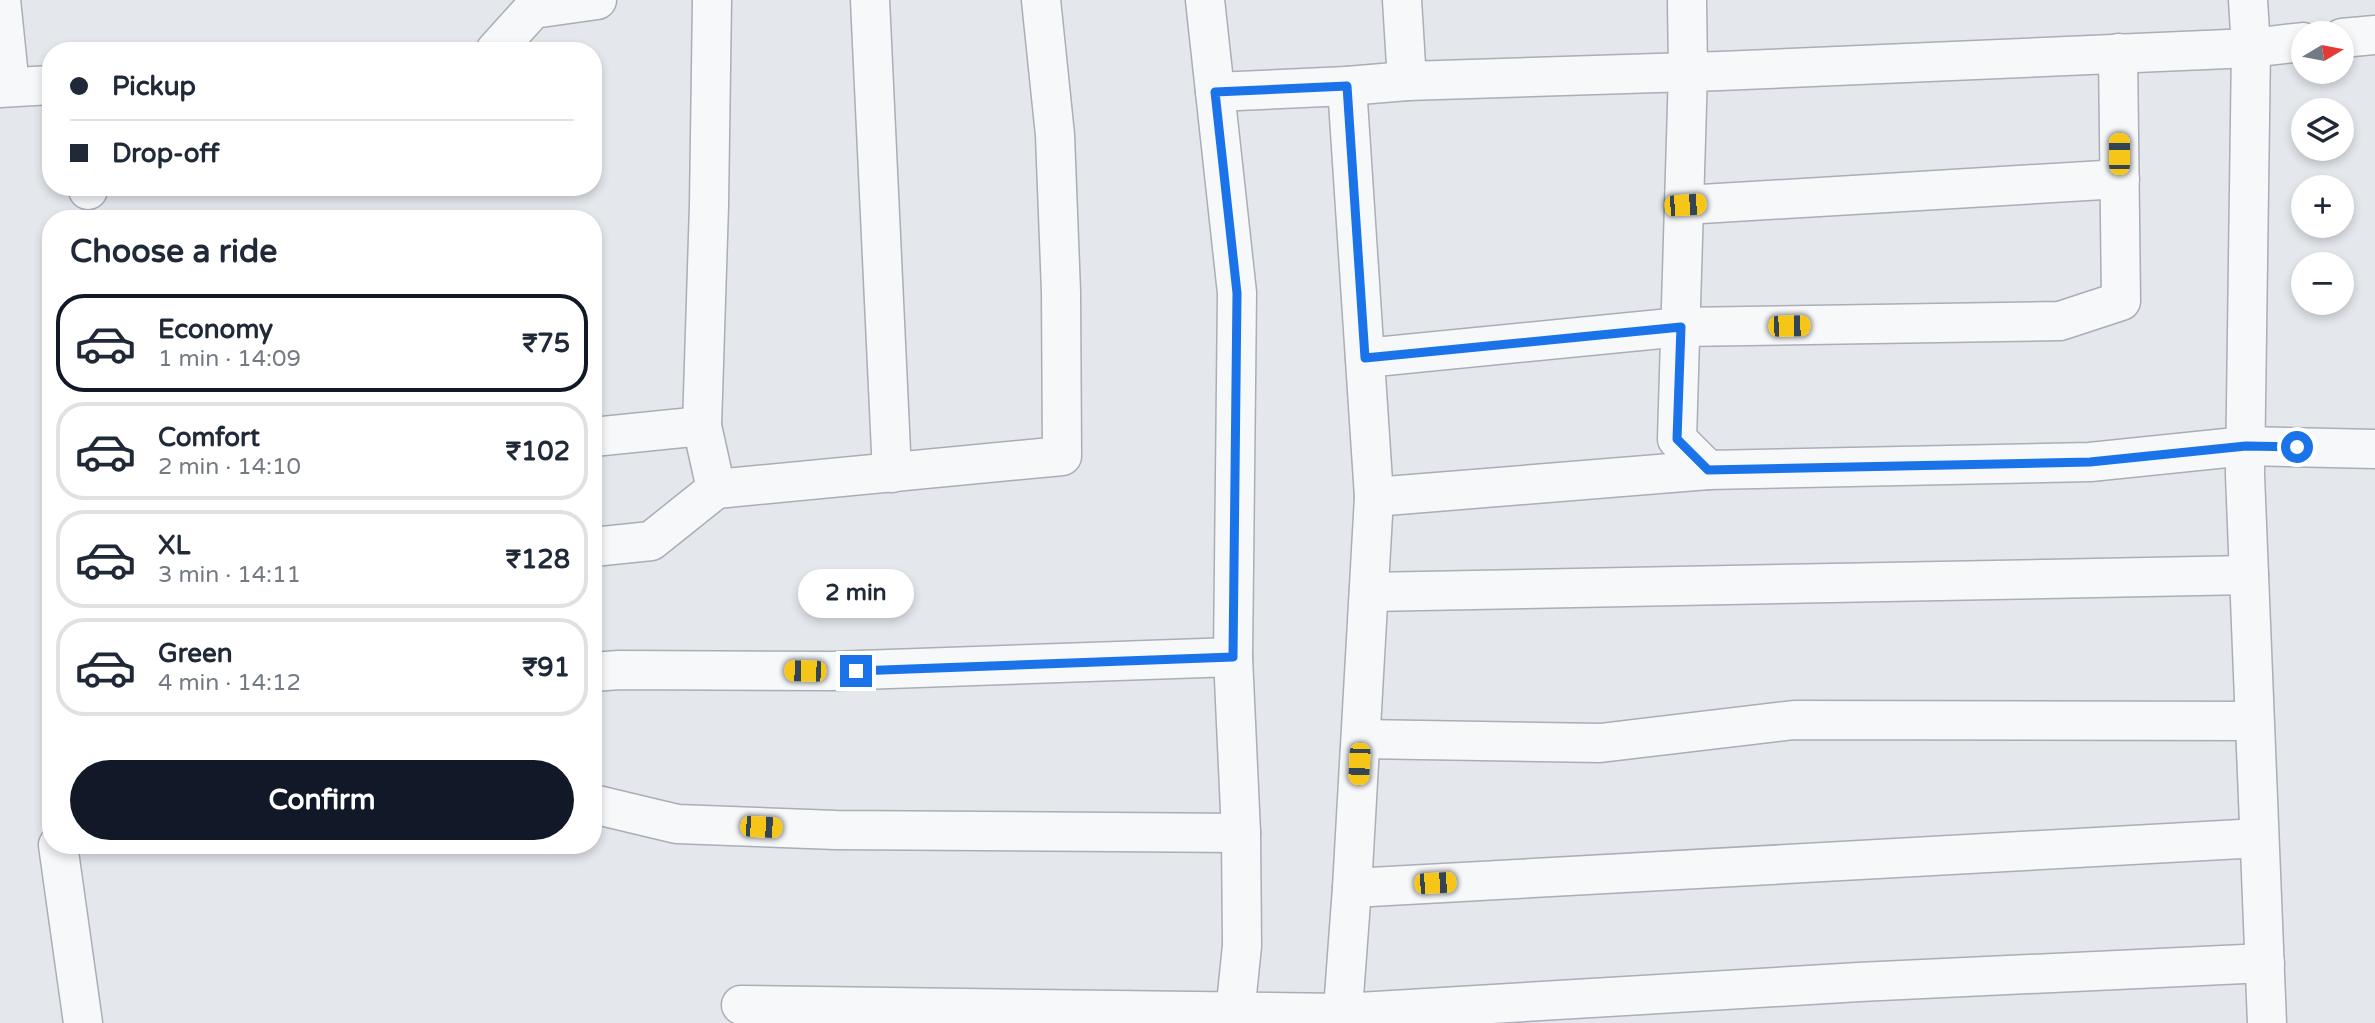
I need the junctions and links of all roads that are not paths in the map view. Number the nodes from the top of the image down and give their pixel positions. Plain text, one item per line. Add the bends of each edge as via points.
1 (1, 0) edge
2 (597, 0) edge
3 (712, 0) edge
4 (870, 0) edge
5 (1041, 0) edge
6 (1205, 0) edge
7 (1402, 0) edge
8 (1687, 0) edge
9 (2248, 0) edge
10 (532, 5) edge
11 (2375, 35) edge
12 (2354, 37) edge
13 (502, 42) edge
14 (2291, 43) edge
15 (2251, 48) junction
16 (2118, 53) junction
17 (1688, 72) junction
18 (1407, 81) junction
19 (42, 86) edge
20 (1347, 86) junction
21 (5, 88) edge
22 (1215, 92) junction
23 (2119, 179) junction
24 (1685, 205) junction
25 (1681, 327) junction
26 (1365, 358) junction
27 (702, 426) junction
28 (602, 436) edge
29 (2246, 446) junction
30 (2375, 449) edge
31 (1708, 470) junction
32 (892, 473) junction
33 (716, 489) junction
34 (1374, 497) junction
35 (602, 546) edge
36 (2249, 575) junction
37 (1369, 592) junction
38 (1233, 657) junction
39 (602, 671) edge
40 (2254, 721) junction
41 (1361, 739) junction
42 (602, 806) edge
43 (1241, 833) junction
44 (2259, 838) junction
45 (59, 854) edge
46 (1352, 888) junction
47 (2265, 963) junction
48 (741, 1005) dead end
49 (1235, 1017) edge
50 (1342, 1018) edge
51 (83, 1023) edge
52 (2267, 1023) edge

1 - 21 street
2 - 10 street
3 - 27 street
4 - 32 street
5 - 32 street via 1055,135 1062,456
6 - 22 street
7 - 18 street
8 - 17 street
9 - 15 street
10 - 13 street
11 - 12 street
14 - 15 street
15 - 16 street
15 - 29 street
16 - 17 street
16 - 23 street
17 - 18 street
17 - 24 street
18 - 20 street
19 - 21 street
20 - 22 street
20 - 26 street
22 - 38 street via 1237,293
23 - 24 street
23 - 25 street via 2121,301 2060,321
24 - 25 street
25 - 26 street
25 - 31 street via 1677,439
26 - 34 street
27 - 28 street
27 - 33 street
29 - 30 street
29 - 31 street via 2090,462
29 - 36 street
31 - 34 street
32 - 33 street
33 - 35 street via 651,541
34 - 37 street
36 - 37 street
36 - 40 street
37 - 41 street
38 - 39 street via 832,671
38 - 43 street
40 - 41 street via 1794,720 1600,743
40 - 44 street
41 - 46 street
42 - 43 street via 677,824
43 - 49 street via 1242,946
44 - 46 street
44 - 47 street
45 - 51 street
46 - 50 street
47 - 50 street via 1859,982
47 - 52 street
48 - 49 street
49 - 50 street

